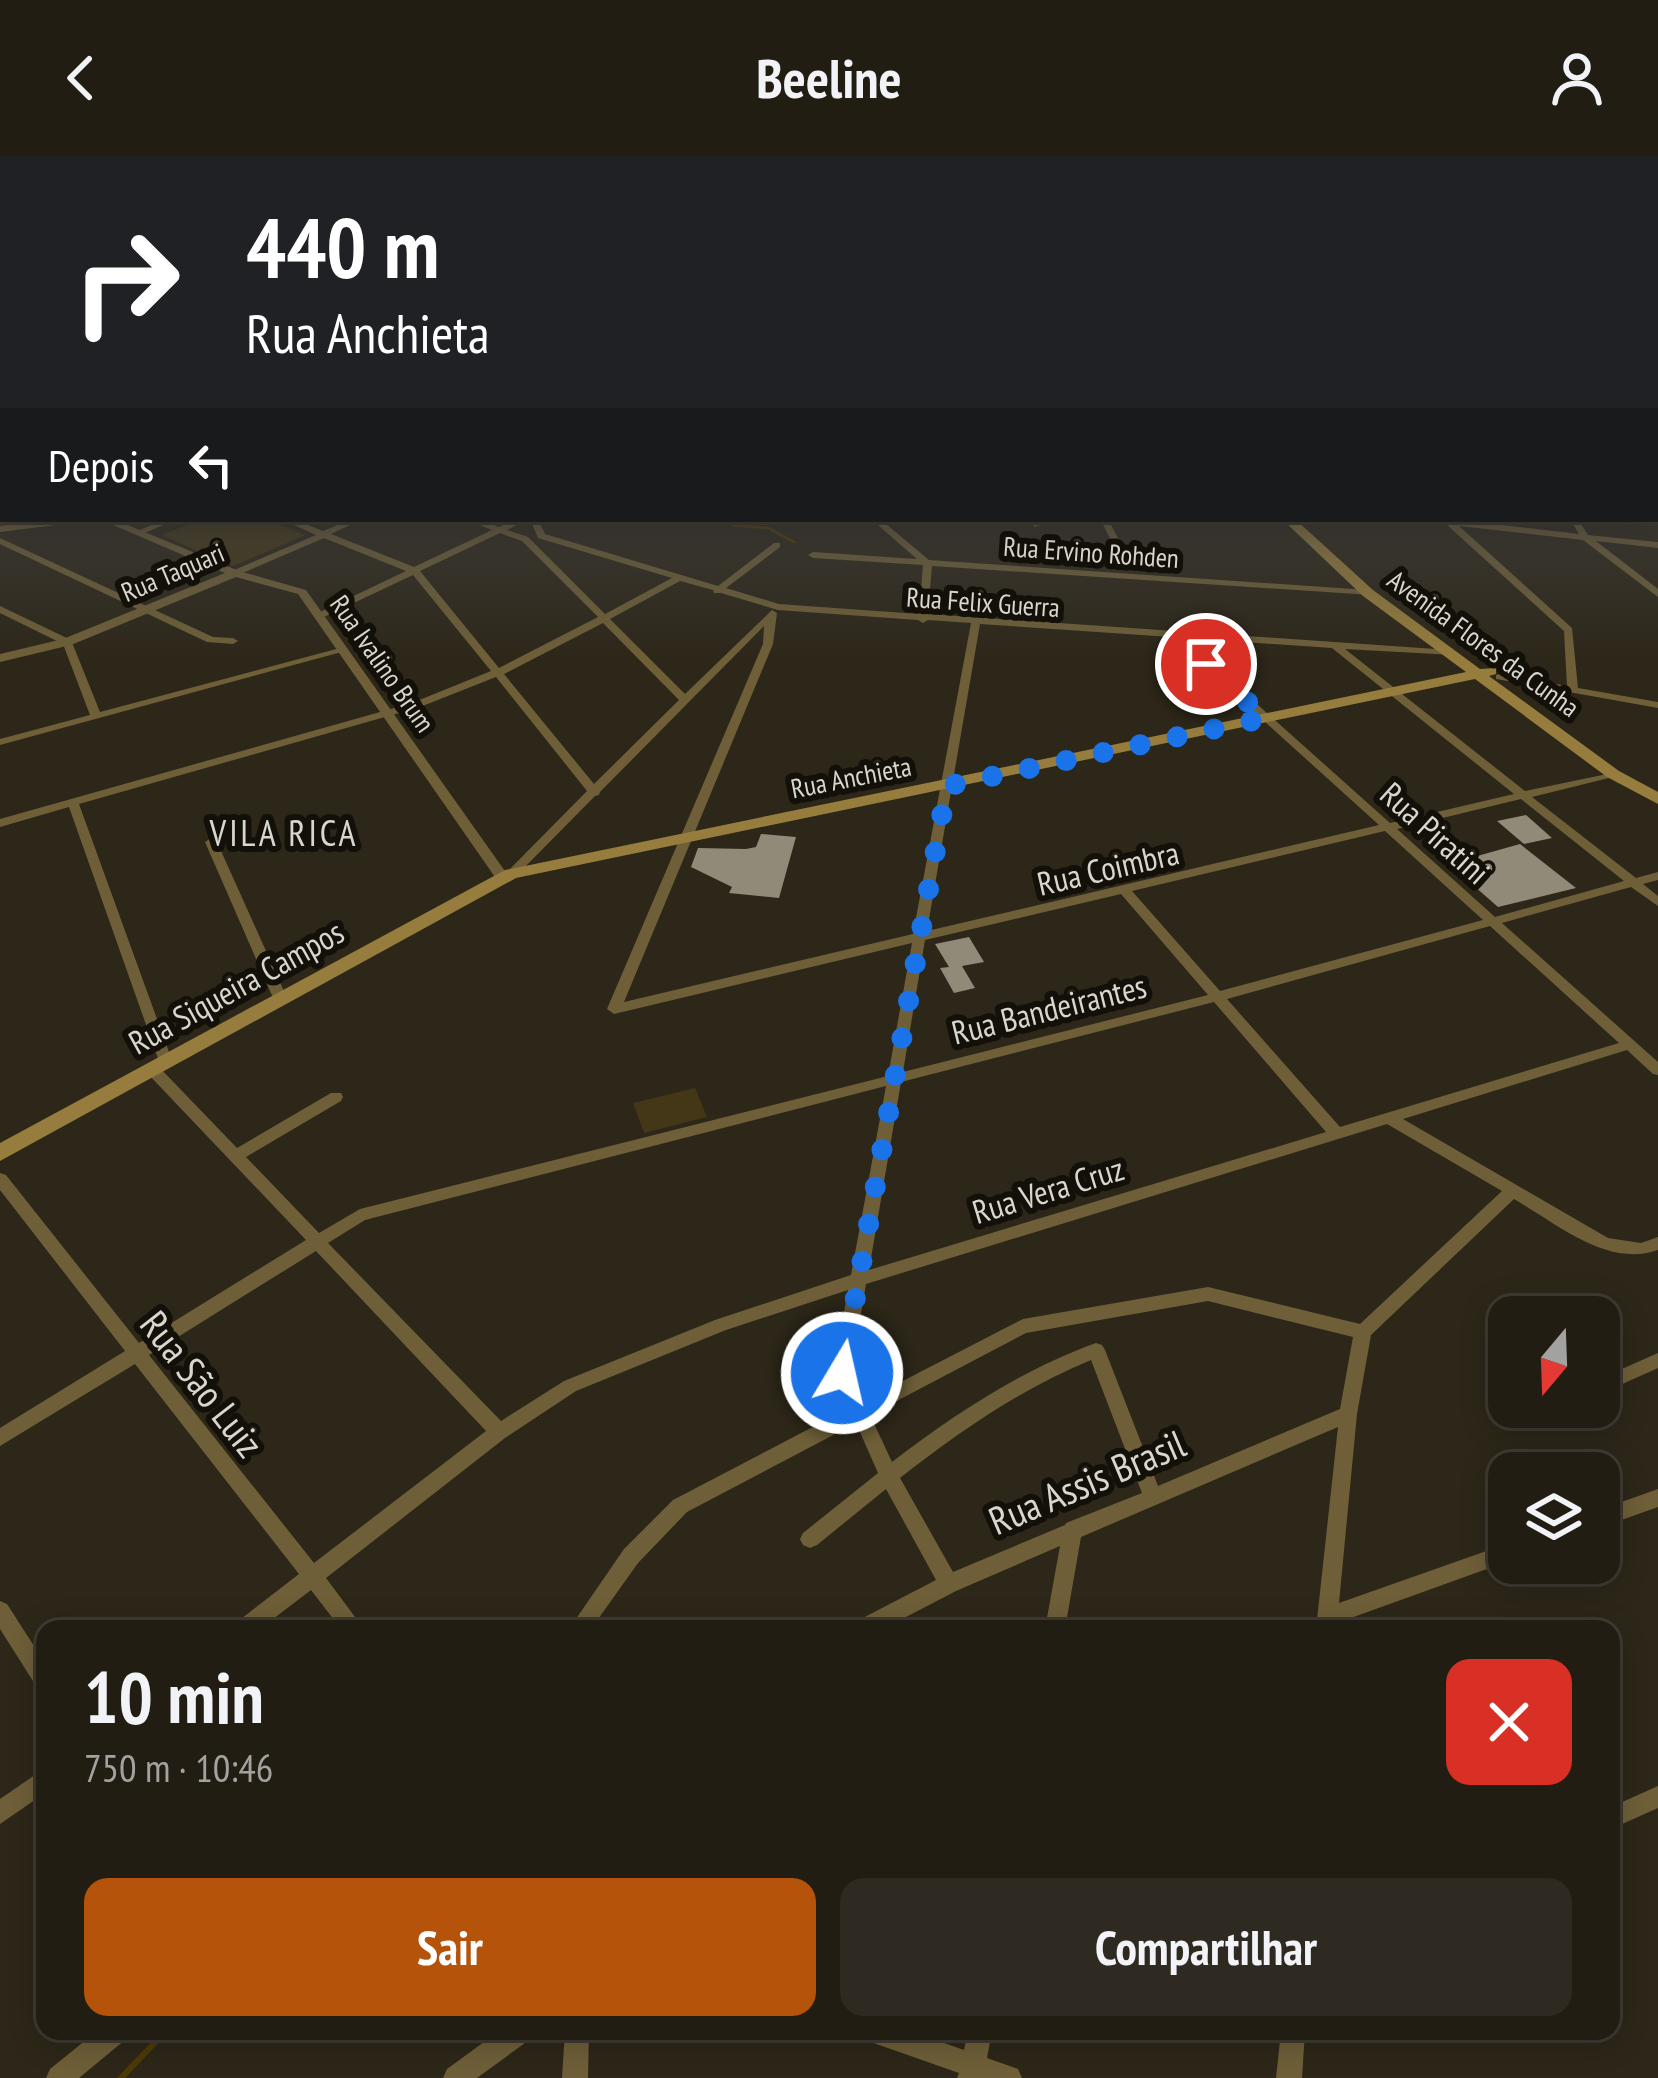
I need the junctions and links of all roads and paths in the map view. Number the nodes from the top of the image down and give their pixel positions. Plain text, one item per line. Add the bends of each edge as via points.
1 (56, 522) edge
2 (112, 522) edge
3 (166, 522) edge
4 (293, 522) edge
5 (352, 522) edge
6 (478, 522) edge
7 (517, 522) edge
8 (535, 522) edge
9 (879, 522) edge
10 (1106, 522) edge
11 (1291, 522) edge
12 (1306, 522) edge
13 (1449, 522) edge
14 (1457, 522) edge
15 (1576, 522) edge
16 (0, 529) edge
17 (501, 530) junction
18 (139, 532) junction
19 (324, 534) junction
20 (1585, 537) junction
21 (1115, 540) dead end
22 (0, 541) edge
23 (777, 544) dead end
24 (1658, 545) edge
25 (813, 556) dead end
26 (928, 564) junction
27 (415, 571) junction
28 (235, 573) junction
29 (676, 580) junction
30 (717, 591) junction
31 (1368, 592) junction
32 (1658, 594) edge
33 (0, 609) edge
34 (148, 610) junction
35 (774, 611) junction
36 (322, 615) junction
37 (604, 617) junction
38 (922, 620) junction
39 (975, 624) junction
40 (1176, 637) junction
41 (233, 641) dead end
42 (67, 642) junction
43 (1336, 647) junction
44 (344, 650) junction
45 (1450, 653) junction
46 (0, 658) edge
47 (496, 671) junction
48 (1489, 674) junction
49 (1574, 690) junction
50 (1391, 692) junction
51 (686, 701) junction
52 (1658, 705) edge
53 (387, 713) junction
54 (97, 716) junction
55 (1265, 718) junction
56 (0, 742) edge
57 (1613, 774) junction
58 (947, 786) junction
59 (1658, 787) edge
60 (595, 793) junction
61 (1523, 797) junction
62 (1658, 799) edge
63 (73, 802) junction
64 (0, 823) edge
65 (1391, 829) junction
66 (689, 837) junction
67 (211, 842) dead end
68 (507, 876) junction
69 (1658, 876) edge
70 (1634, 883) junction
71 (1125, 891) junction
72 (1658, 902) edge
73 (1494, 921) junction
74 (919, 940) junction
75 (1220, 996) junction
76 (281, 1000) junction
77 (1630, 1045) junction
78 (160, 1066) junction
79 (1658, 1070) edge
80 (894, 1080) junction
81 (336, 1097) dead end
82 (1390, 1119) junction
83 (1336, 1133) junction
84 (0, 1154) edge
85 (239, 1154) junction
86 (0, 1179) edge
87 (1510, 1192) junction
88 (318, 1237) junction
89 (1650, 1246) edge
90 (857, 1280) junction
91 (1363, 1332) junction
92 (132, 1354) junction
93 (1658, 1360) edge
94 (1620, 1378) edge
95 (859, 1411) junction
96 (1348, 1414) junction
97 (499, 1432) junction
98 (0, 1438) edge
99 (888, 1474) junction
100 (1152, 1495) junction
101 (1658, 1498) edge
102 (1620, 1512) edge
103 (1073, 1529) junction
104 (810, 1539) dead end
105 (1488, 1560) edge
106 (310, 1579) junction
107 (949, 1584) junction
108 (0, 1611) edge
109 (256, 1620) edge
110 (346, 1620) edge
111 (586, 1620) edge
112 (879, 1620) edge
113 (1057, 1620) edge
114 (1327, 1620) edge
115 (1335, 1620) edge
116 (36, 1668) edge
117 (36, 1786) edge
118 (1658, 1797) edge
119 (0, 1813) edge
120 (1620, 1814) edge
121 (105, 2040) edge
122 (508, 2040) edge
123 (577, 2040) edge
124 (896, 2040) edge
125 (978, 2040) edge
126 (1292, 2040) edge
127 (972, 2072) edge
128 (58, 2078) edge
129 (456, 2078) edge
130 (575, 2078) edge
131 (1009, 2078) edge
132 (1289, 2078) edge

1 - 16 street
2 - 18 street, Rua Ivalino Brum
3 - 18 street
4 - 19 street
5 - 19 street, Rua Taquari
6 - 17 street
7 - 17 street
8 - 29 street, Rua Felix Guerra via 541,536
9 - 26 street
10 - 21 street
11 - 31 main road, Avenida Flores da Cunha
12 - 48 main road, Avenida Flores da Cunha
13 - 49 street via 1569,630
14 - 20 street
15 - 20 street
17 - 27 street
17 - 37 street via 525,538
18 - 28 street, Rua Ivalino Brum
19 - 27 street
19 - 28 street, Rua Taquari
20 - 24 street
20 - 32 street
22 - 34 street
23 - 30 street
25 - 26 street, Rua Ervino Rohden
26 - 31 street, Rua Ervino Rohden
26 - 38 street
27 - 36 street
27 - 47 street
28 - 34 street, Rua Taquari
28 - 36 street, Rua Ivalino Brum via 302,592
29 - 30 street, Rua Felix Guerra
29 - 37 street
30 - 35 street, Rua Felix Guerra
31 - 45 main road, Avenida Flores da Cunha
33 - 42 street
34 - 41 street via 211,640
34 - 42 street, Rua Taquari
35 - 38 street, Rua Felix Guerra
35 - 51 street, Rua Siqueira Campos
35 - 66 street via 768,644
36 - 44 street, Rua Ivalino Brum
37 - 47 street
37 - 51 street
38 - 39 street, Rua Felix Guerra
39 - 40 street, Rua Felix Guerra
39 - 58 street
40 - 43 street, Rua Felix Guerra
40 - 55 street, Rua Piratini
42 - 46 street, Rua Taquari
42 - 54 street
43 - 45 street, Rua Felix Guerra
43 - 50 street
44 - 53 street, Rua Ivalino Brum
44 - 54 street
45 - 48 main road, Avenida Flores da Cunha
47 - 53 street
47 - 60 street
48 - 49 street
48 - 50 main road, Rua Anchieta
48 - 57 main road, Avenida Flores da Cunha
48 - 59 main road, Avenida Flores da Cunha
49 - 52 street
50 - 55 main road, Rua Anchieta
50 - 61 street
51 - 60 street, Rua Siqueira Campos
53 - 63 street
53 - 68 street, Rua Ivalino Brum
54 - 56 street
55 - 58 main road, Rua Anchieta
55 - 65 street, Rua Piratini
57 - 61 street, Rua Coimbra
57 - 62 main road, Avenida Flores da Cunha
58 - 66 main road, Rua Anchieta
58 - 74 street
60 - 68 street, Rua Siqueira Campos
61 - 65 street, Rua Coimbra
61 - 70 street
63 - 64 street
63 - 78 street
65 - 71 street, Rua Coimbra
65 - 73 street, Rua Piratini
66 - 68 main road, Rua Anchieta
66 - 74 street, Rua Coimbra via 614,1009
67 - 76 street
68 - 76 main road, Rua Siqueira Campos
69 - 70 street, Rua Bandeirantes
70 - 72 street
70 - 73 street, Rua Bandeirantes
71 - 74 street, Rua Coimbra
71 - 75 street
73 - 75 street, Rua Bandeirantes
73 - 77 street, Rua Piratini
74 - 80 street
75 - 80 street, Rua Bandeirantes
75 - 83 street
76 - 78 main road, Rua Siqueira Campos
77 - 79 street, Rua Piratini
77 - 82 street, Rua Vera Cruz
78 - 84 main road, Rua Siqueira Campos
78 - 85 street
80 - 88 street, Rua Bandeirantes via 408,1200
80 - 90 street
81 - 85 street
82 - 83 street, Rua Vera Cruz
82 - 87 street
83 - 90 street, Rua Vera Cruz
85 - 88 street
86 - 92 street, Rua São Luiz
87 - 89 street via 1606,1244
87 - 91 street
88 - 92 street, Rua Bandeirantes
88 - 97 street
90 - 95 street via 842,1373
90 - 97 street, Rua Vera Cruz via 570,1387
91 - 95 street via 1208,1294 1136,1303 1023,1326
91 - 96 street
92 - 98 street, Rua Bandeirantes
92 - 106 street, Rua São Luiz
93 - 94 street
95 - 99 street
95 - 111 street via 680,1506
96 - 100 street, Rua Assis Brasil
96 - 114 street
97 - 106 street, Rua Vera Cruz
99 - 100 street via 1019,1387 1096,1350
99 - 104 street
99 - 107 street
100 - 103 street, Rua Assis Brasil
101 - 102 street
103 - 107 street, Rua Assis Brasil
103 - 113 street
105 - 115 street
106 - 109 street, Rua Vera Cruz
106 - 110 street, Rua São Luiz
107 - 112 street, Rua Assis Brasil
108 - 116 street
117 - 119 street
118 - 120 street
121 - 128 street
122 - 129 street
123 - 130 street
124 - 127 street
125 - 127 street
126 - 132 street
127 - 131 street

